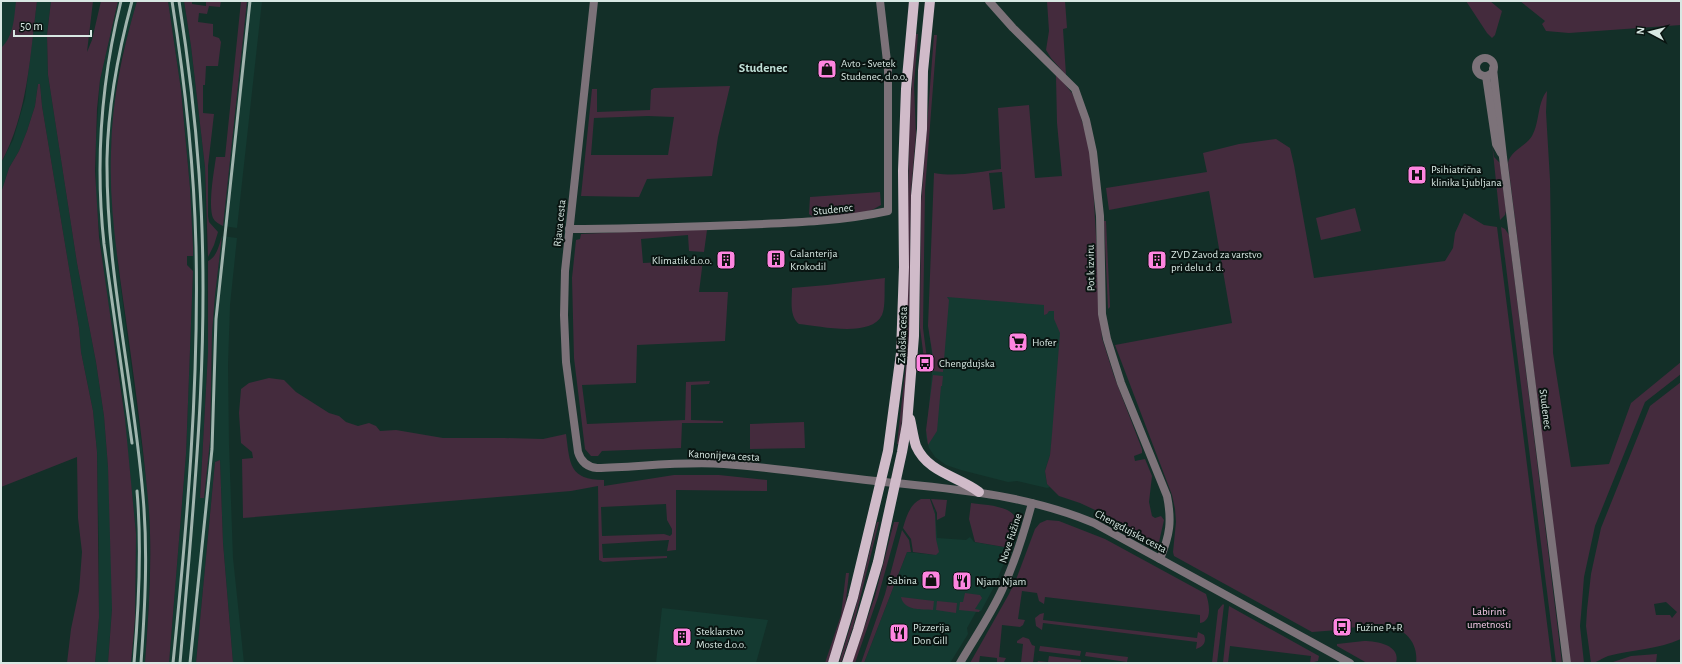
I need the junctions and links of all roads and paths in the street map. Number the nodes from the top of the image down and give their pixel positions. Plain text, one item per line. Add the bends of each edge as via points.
1 (594, 1) edge
2 (880, 1) edge
3 (914, 1) edge
4 (930, 1) edge
5 (988, 1) edge
6 (1493, 69) junction
7 (1486, 76) junction
8 (1503, 157) junction
9 (569, 229) junction
10 (908, 413) junction
11 (577, 448) joint
12 (881, 482) junction
13 (895, 484) junction
14 (980, 492) junction
15 (1032, 503) junction
16 (1160, 558) junction
17 (833, 663) edge
18 (847, 663) edge
19 (960, 663) edge
20 (1350, 663) edge
21 (1567, 663) edge

1 - 9 street, Rjava cesta
2 - 9 street, Studenec via 888,70 888,211 862,217 803,223
3 - 12 main road, Zaloška cesta via 904,134 901,353 890,441
4 - 10 main road, Zaloška cesta via 916,196 914,336
5 - 16 street, Pot k izviru via 1075,89 1086,120 1093,152 1098,202 1102,314 1107,339 1121,383 1170,509 1169,535
6 - 7 street via 1491,74
6 - 7 street via 1492,62 1488,59 1478,62 1478,73
6 - 8 street, Studenec
7 - 8 street, Studenec via 1496,144
8 - 21 street, Studenec
9 - 11 street, Rjava cesta via 564,315 566,362
10 - 13 main road, Zaloška cesta
10 - 14 main road via 916,445 929,464
11 - 12 street, Kanonijeva cesta via 583,462 595,468 723,464
12 - 13 street, Chengdujska cesta
12 - 17 main road, Zaloška cesta via 853,597
13 - 14 street, Chengdujska cesta
13 - 18 main road, Zaloška cesta via 878,562
14 - 15 street, Chengdujska cesta
15 - 16 street, Chengdujska cesta via 1088,521
15 - 19 street, Nove Fužine via 1018,550 1003,587
16 - 20 street, Chengdujska cesta

